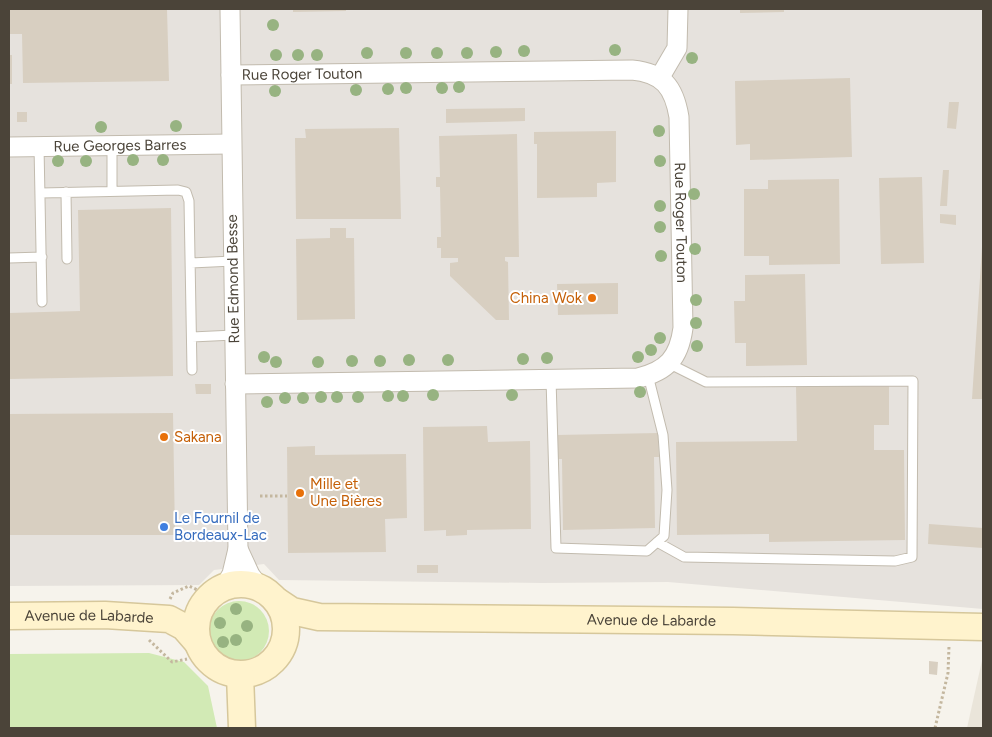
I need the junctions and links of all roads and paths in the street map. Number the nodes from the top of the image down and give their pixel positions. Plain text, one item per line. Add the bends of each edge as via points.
1 (230, 9) edge
2 (678, 9) edge
3 (230, 75) junction
4 (660, 77) junction
5 (231, 144) junction
6 (112, 145) junction
7 (39, 146) junction
8 (9, 147) edge
9 (112, 191) junction
10 (66, 192) junction
11 (41, 193) junction
12 (42, 257) junction
13 (9, 258) edge
14 (67, 259) dead end
15 (233, 261) junction
16 (191, 263) junction
17 (42, 302) dead end
18 (234, 335) junction
19 (192, 337) junction
20 (668, 363) junction
21 (192, 370) dead end
22 (648, 375) junction
23 (551, 379) junction
24 (235, 384) junction
25 (260, 496) dead end
26 (287, 496) dead end
27 (657, 542) junction
28 (238, 549) junction
29 (216, 593) junction
30 (268, 594) junction
31 (9, 616) edge
32 (318, 617) junction
33 (168, 619) junction
34 (949, 625) junction
35 (983, 627) edge
36 (144, 638) dead end
37 (284, 644) junction
38 (199, 647) junction
39 (240, 675) junction
40 (242, 728) edge
41 (935, 728) edge

1 - 3 street, Rue Edmond Besse
2 - 4 street via 677,48
3 - 4 street, Rue Roger Touton via 632,70
3 - 5 street, Rue Edmond Besse
4 - 20 street, Rue Roger Touton via 671,90 679,117 683,328 681,344
5 - 6 street, Rue Georges Barres
5 - 15 street, Rue Edmond Besse
6 - 7 street, Rue Georges Barres
6 - 9 lane
7 - 8 street, Rue Georges Barres
7 - 11 lane
9 - 10 lane
9 - 16 lane via 186,192
10 - 11 lane
10 - 14 lane
11 - 12 lane
12 - 13 lane
12 - 17 lane
15 - 16 lane
15 - 18 street, Rue Edmond Besse
16 - 19 lane
18 - 19 lane
18 - 24 street, Rue Edmond Besse
19 - 21 lane
20 - 22 street, Rue Roger Touton
20 - 27 lane via 706,382 914,381 912,557 895,561 684,557
22 - 23 street, Rue Roger Touton via 638,378
22 - 27 lane via 663,434 668,490 664,536
23 - 24 street, Rue Roger Touton
23 - 27 lane via 556,548 647,551
24 - 28 street, Rue Edmond Besse
25 - 26 path
28 - 29 street, Rue Edmond Besse via 232,574
28 - 30 street, Rue Edmond Besse via 250,574
29 - 30 main road via 248,584
29 - 33 main road, Avenue de Labarde via 188,612
29 - 38 main road via 196,620
30 - 32 main road, Avenue de Labarde via 301,614
30 - 37 main road via 286,622
31 - 33 main road, Avenue de Labarde
32 - 34 main road, Avenue de Labarde
32 - 37 main road, Avenue de Labarde via 297,627
33 - 38 main road, Avenue de Labarde via 184,627
34 - 35 main road, Avenue de Labarde
34 - 41 path via 948,673
36 - 38 path via 158,646 172,662 182,662
37 - 39 main road via 262,670
38 - 39 main road via 206,659 221,671
39 - 40 main road

